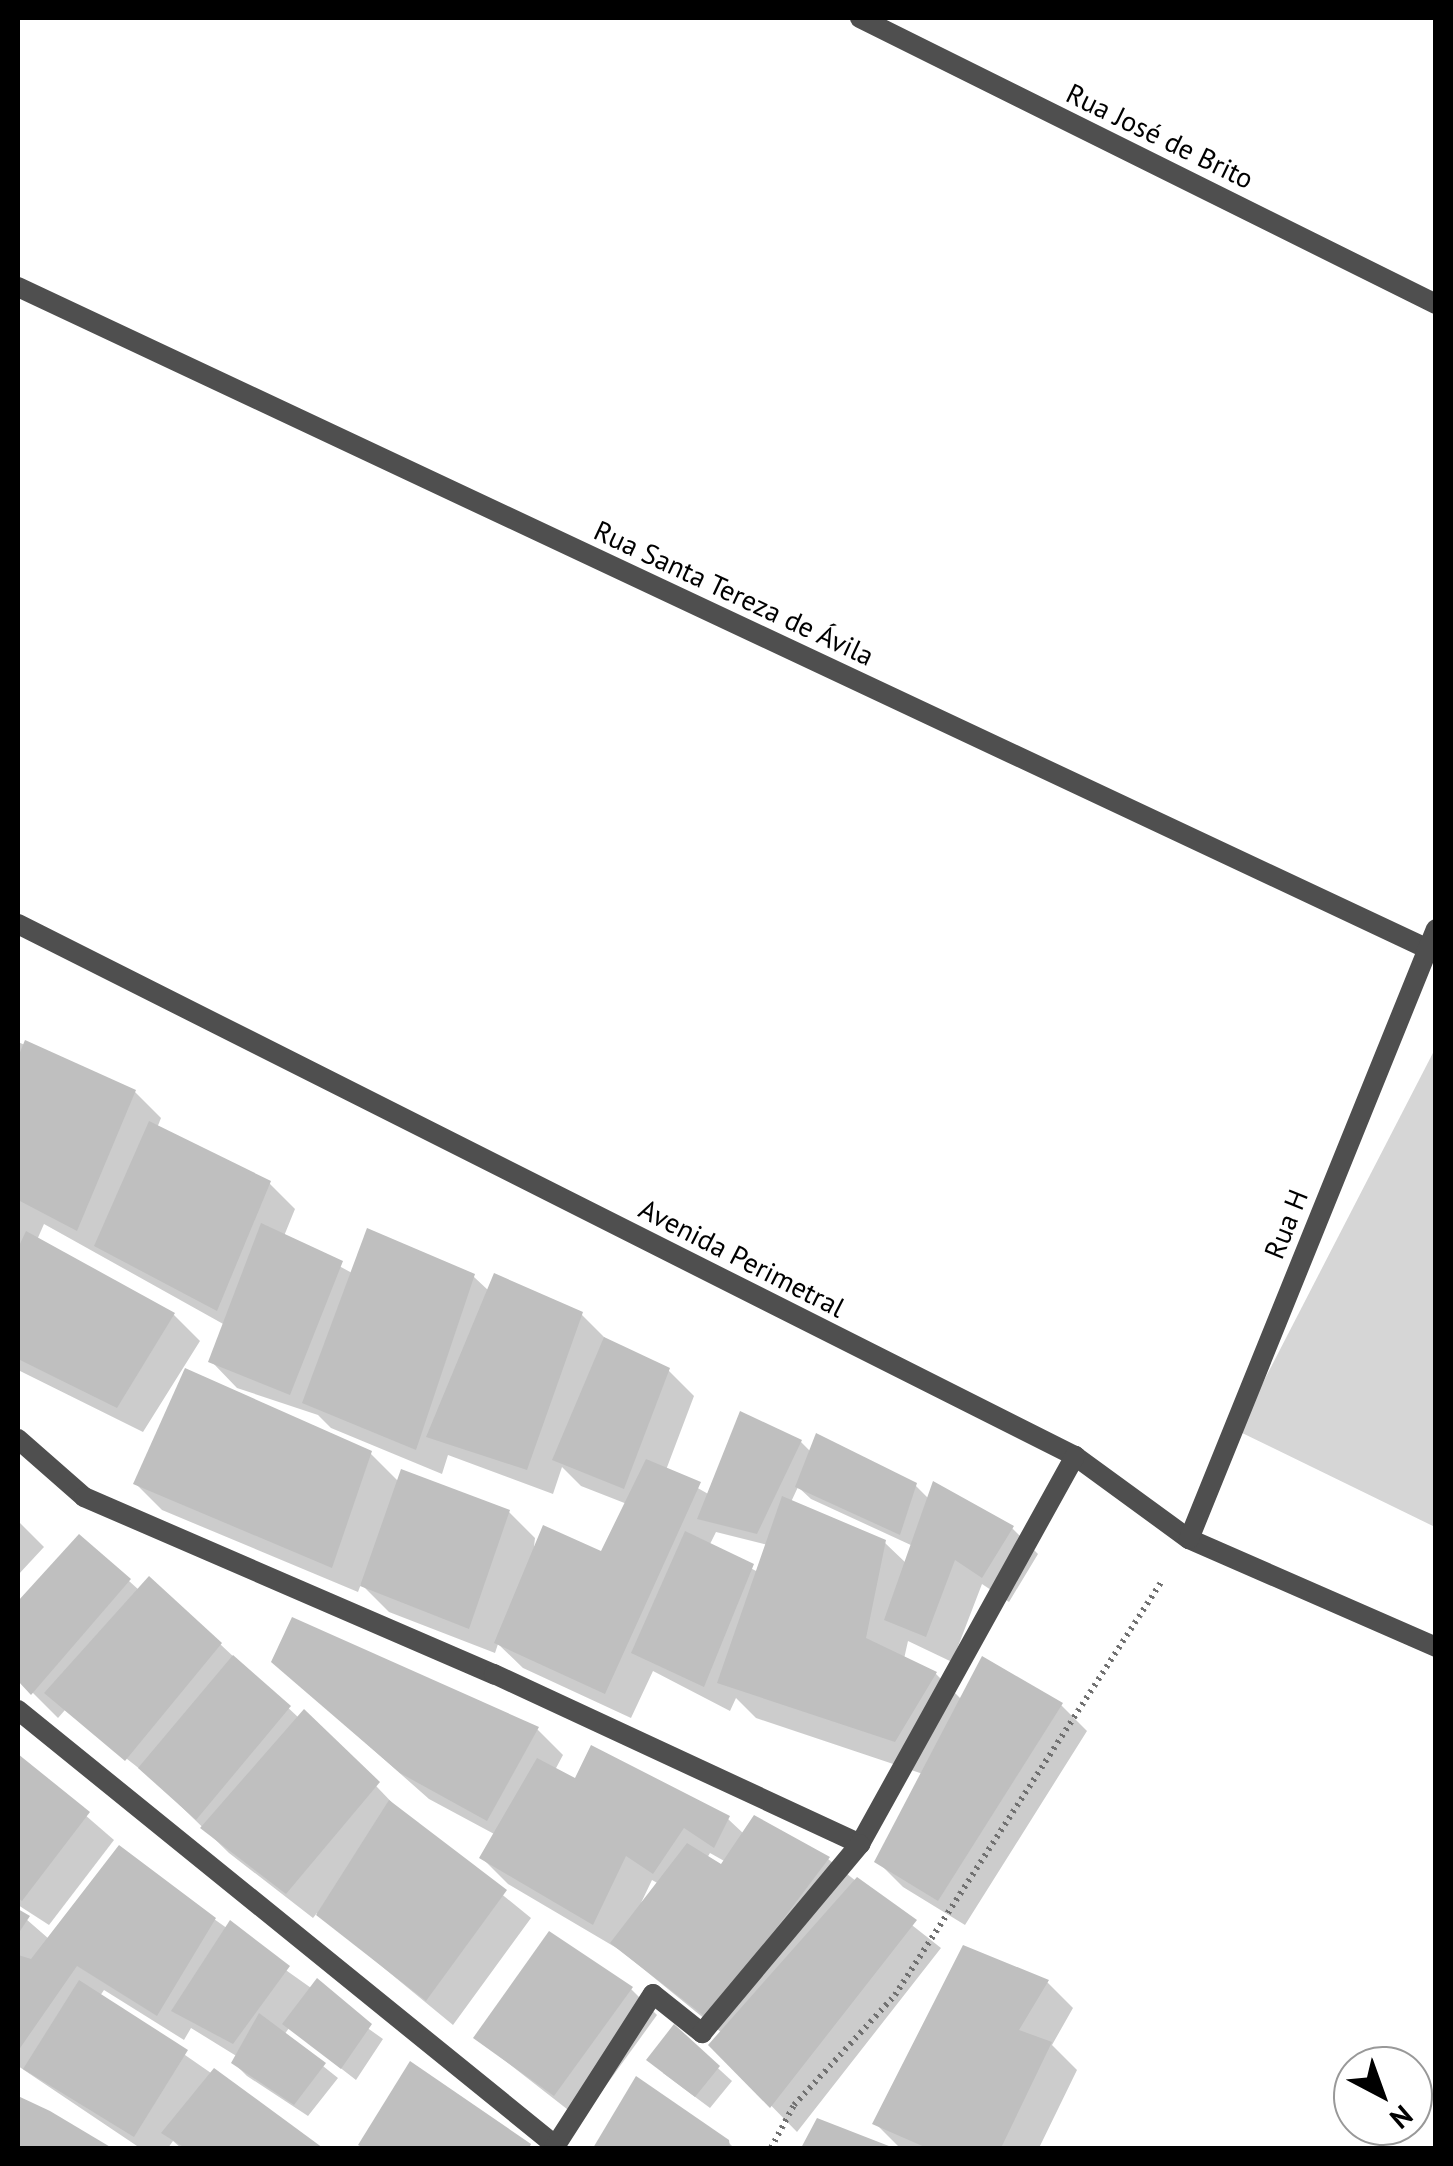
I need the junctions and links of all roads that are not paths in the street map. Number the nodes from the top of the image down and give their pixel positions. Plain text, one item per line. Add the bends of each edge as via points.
1 (860, 18) edge
2 (18, 287) edge
3 (1436, 304) edge
4 (18, 924) edge
5 (1431, 939) edge
6 (18, 1440) edge
7 (1075, 1456) junction
8 (1188, 1539) junction
9 (1436, 1646) edge
10 (18, 1710) edge
11 (860, 1844) junction
12 (555, 2147) edge

1 - 3 street, Rua José de Brito
2 - 5 street, Rua Santa Tereza de Ávila
4 - 7 street, Avenida Perimetral
5 - 8 street, Rua H
6 - 11 street via 84,1497 494,1674
7 - 8 street, Avenida Perimetral
7 - 11 street
8 - 9 street, Avenida Perimetral
10 - 12 street
11 - 12 street via 702,2033 653,1994

